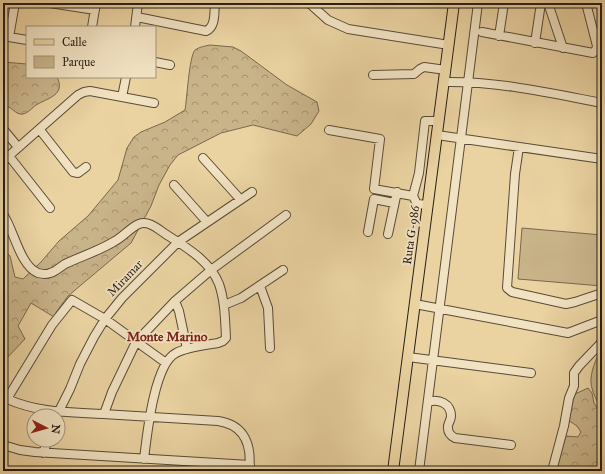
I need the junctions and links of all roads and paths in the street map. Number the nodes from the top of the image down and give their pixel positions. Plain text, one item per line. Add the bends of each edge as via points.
1 (15, 3) edge
2 (50, 3) edge
3 (138, 3) edge
4 (215, 3) edge
5 (309, 3) edge
6 (454, 3) edge
7 (478, 3) edge
8 (504, 3) edge
9 (541, 3) edge
10 (548, 3) edge
11 (586, 3) edge
12 (96, 7) edge
13 (137, 17) junction
14 (92, 26) edge
15 (135, 26) edge
16 (482, 32) dead end
17 (499, 36) junction
18 (6, 37) edge
19 (26, 40) edge
20 (535, 43) junction
21 (449, 45) junction
22 (564, 48) junction
23 (156, 62) edge
24 (170, 65) dead end
25 (446, 70) junction
26 (373, 75) dead end
27 (126, 78) edge
28 (444, 82) junction
29 (468, 82) junction
30 (122, 97) junction
31 (154, 103) dead end
32 (602, 103) edge
33 (439, 122) junction
34 (3, 128) edge
35 (40, 130) junction
36 (329, 130) dead end
37 (437, 135) junction
38 (460, 139) junction
39 (18, 147) junction
40 (519, 147) junction
41 (6, 158) edge
42 (203, 158) dead end
43 (602, 159) edge
44 (86, 167) dead end
45 (174, 185) dead end
46 (252, 192) dead end
47 (397, 192) junction
48 (413, 196) junction
49 (240, 199) junction
50 (394, 204) junction
51 (428, 205) junction
52 (50, 208) dead end
53 (3, 214) edge
54 (286, 215) dead end
55 (207, 222) junction
56 (368, 232) dead end
57 (388, 234) dead end
58 (178, 242) junction
59 (211, 270) junction
60 (283, 270) dead end
61 (260, 286) junction
62 (602, 292) edge
63 (175, 300) junction
64 (415, 304) junction
65 (224, 305) junction
66 (440, 309) junction
67 (105, 319) junction
68 (602, 320) edge
69 (136, 342) junction
70 (602, 342) edge
71 (270, 348) dead end
72 (187, 349) junction
73 (408, 357) junction
74 (433, 360) junction
75 (166, 363) junction
76 (531, 373) dead end
77 (428, 402) junction
78 (30, 408) edge
79 (60, 408) edge
80 (66, 414) edge
81 (104, 414) junction
82 (150, 418) junction
83 (3, 444) edge
84 (511, 445) dead end
85 (45, 448) edge
86 (43, 452) junction
87 (144, 459) junction
88 (249, 468) edge
89 (393, 471) edge
90 (419, 471) edge
91 (552, 471) edge

1 - 18 street
2 - 12 street
3 - 13 street
4 - 13 street via 213,26 206,31
5 - 21 street via 328,20 348,29
6 - 21 main road, Ruta G-986
7 - 29 street
8 - 17 street
9 - 20 street
10 - 22 street
11 - 22 street via 596,50 590,54
12 - 14 street
13 - 15 street
16 - 17 street
17 - 20 street
18 - 19 street
20 - 22 street
21 - 25 main road, Ruta G-986
23 - 24 street
25 - 26 street via 424,67 414,74
25 - 28 main road, Ruta G-986
27 - 30 street
28 - 29 street
28 - 33 main road, Ruta G-986
29 - 32 street via 500,84
29 - 38 street
30 - 31 street
30 - 35 street via 84,92
33 - 37 main road, Ruta G-986
33 - 48 street via 425,121 419,173
34 - 39 street
35 - 39 street
35 - 44 street via 73,172 78,173
36 - 47 street via 380,139 374,189
37 - 38 street
37 - 51 main road, Ruta G-986
38 - 40 street
38 - 66 street
39 - 41 street
40 - 43 street
40 - 62 street via 507,288 512,292 566,304
41 - 52 street
42 - 49 street
45 - 55 street
46 - 49 street, Miramar
47 - 48 street
47 - 50 street
48 - 51 street via 417,204
49 - 55 street, Miramar
50 - 56 street via 374,199
50 - 57 street
51 - 64 main road, Ruta G-986
53 - 58 street via 26,263 40,274 53,272 102,248 142,223 149,224
54 - 59 street
55 - 58 street, Miramar
58 - 59 street
58 - 67 street, Miramar via 122,298
59 - 63 street
59 - 65 street via 219,284
60 - 61 street
61 - 65 street
61 - 71 street via 268,308
63 - 69 street
63 - 72 street via 180,311
64 - 66 street
64 - 73 main road, Ruta G-986
65 - 72 street via 226,338 218,343
66 - 68 street via 568,334
66 - 74 street
67 - 69 street
67 - 78 street via 72,300 52,325 7,399
67 - 79 street, Miramar via 80,364
69 - 75 street
69 - 81 street
70 - 91 street via 574,373 574,386
72 - 75 street via 176,353
73 - 74 street
73 - 89 main road, Ruta G-986
74 - 76 street
74 - 77 street
75 - 82 street
77 - 84 street via 438,400 448,407 451,416 448,428 455,438
77 - 90 street
80 - 81 street
81 - 82 street
82 - 87 street
82 - 88 street via 228,424 240,431 246,441 250,455
83 - 86 street via 20,450
85 - 86 street
86 - 87 street
87 - 88 street

